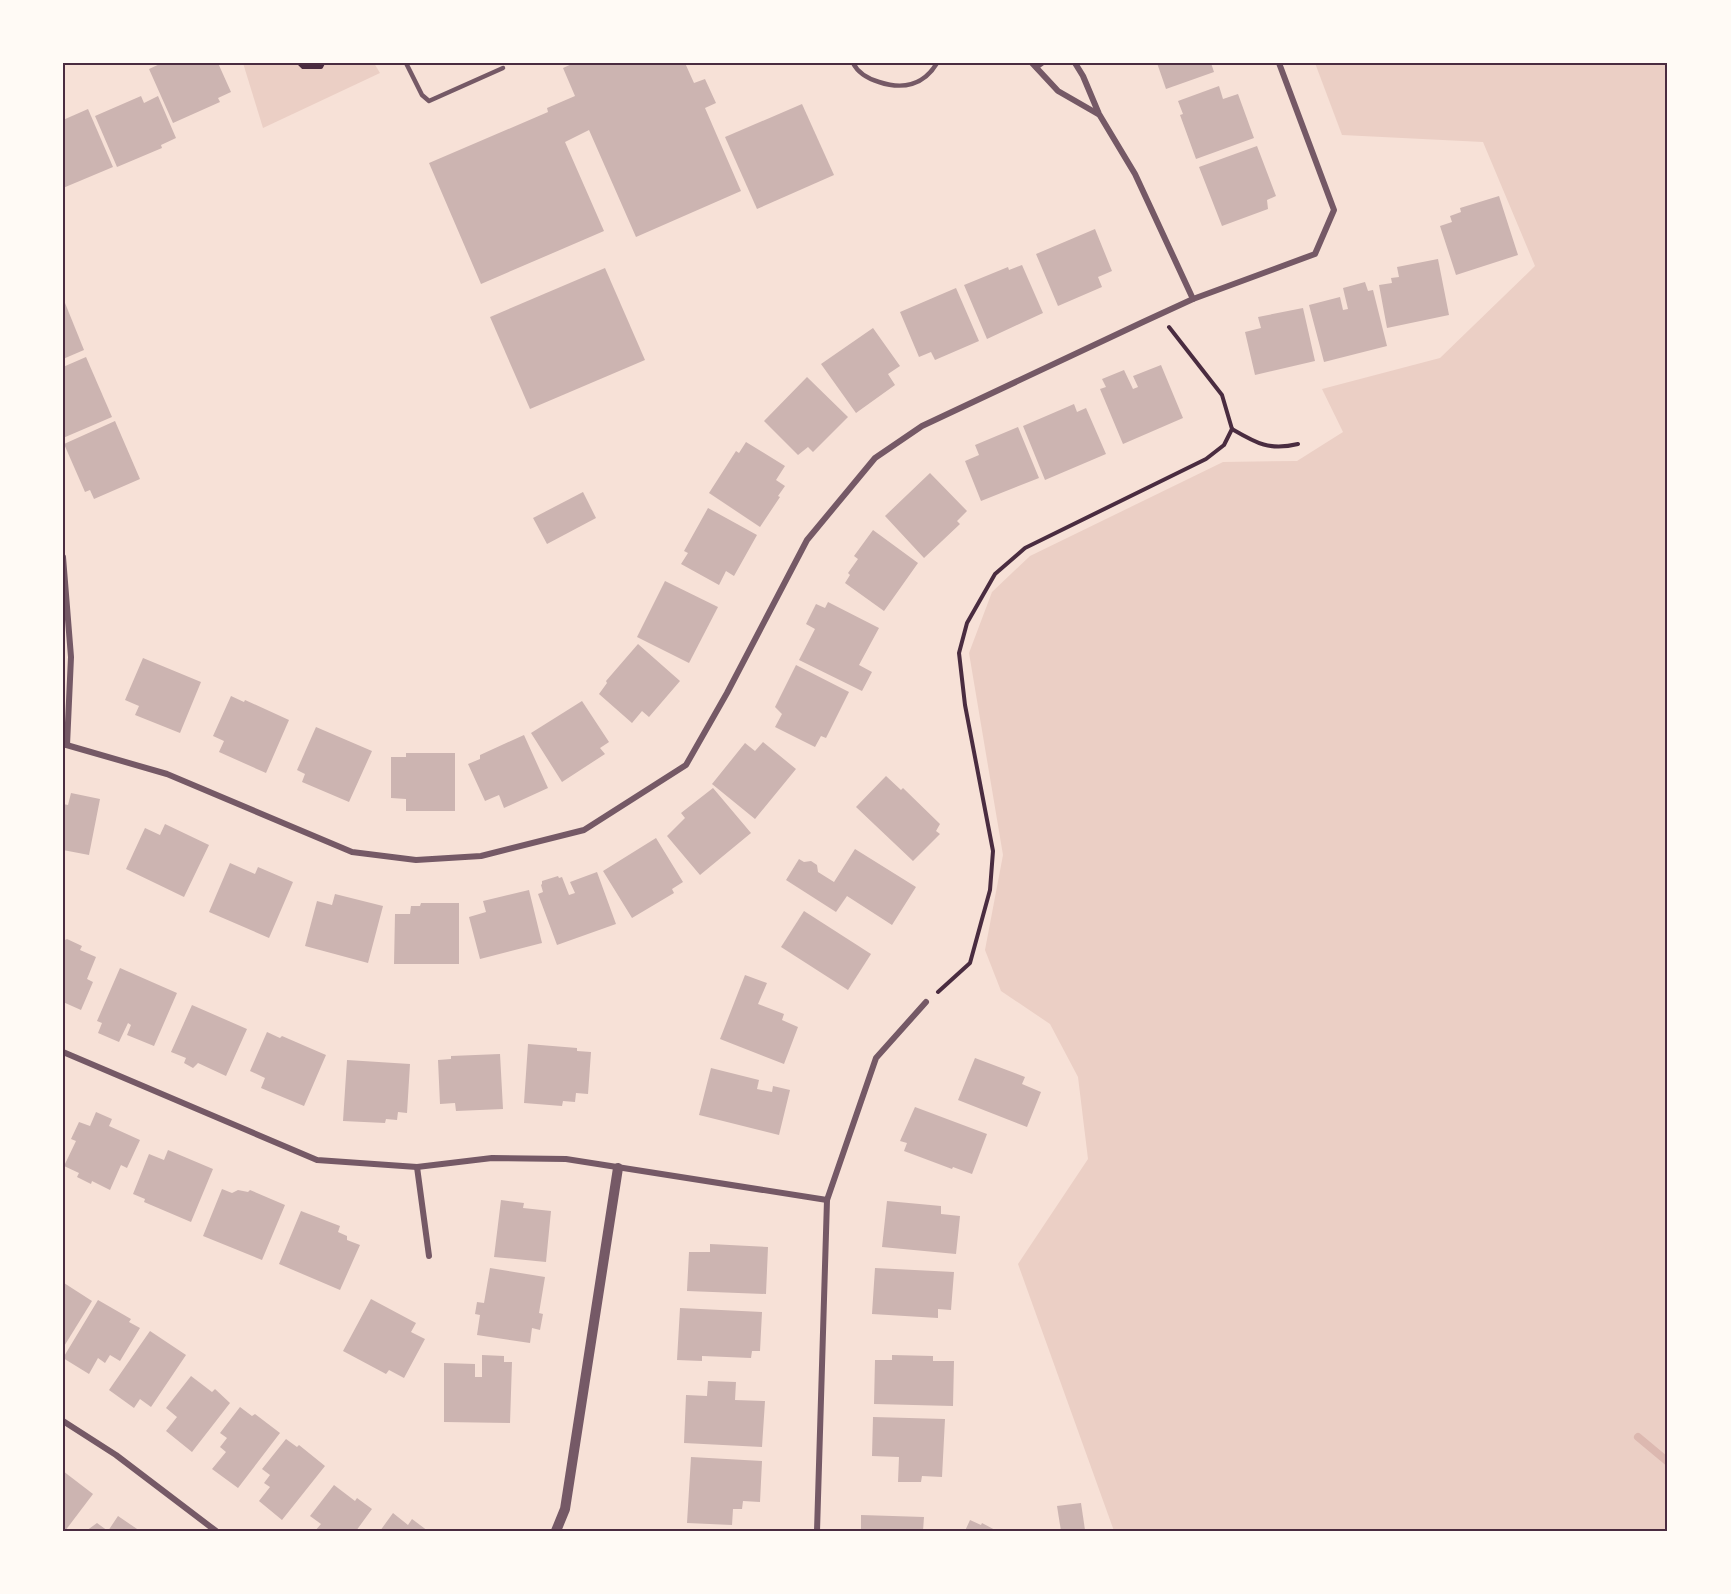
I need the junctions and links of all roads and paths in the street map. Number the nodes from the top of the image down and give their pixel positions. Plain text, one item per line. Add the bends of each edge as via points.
1 (299, 63) edge
2 (323, 63) edge
3 (406, 63) edge
4 (853, 63) edge
5 (937, 63) edge
6 (1043, 63) edge
7 (1075, 63) edge
8 (1279, 63) edge
9 (1034, 66) edge
10 (503, 68) dead end
11 (1099, 114) junction
12 (1193, 299) junction
13 (1159, 315) junction
14 (1232, 429) junction
15 (1298, 444) dead end
16 (63, 557) edge
17 (65, 744) edge
18 (926, 1002) joint
19 (63, 1052) edge
20 (417, 1167) junction
21 (618, 1168) junction
22 (827, 1200) junction
23 (429, 1256) dead end
24 (63, 1421) edge
25 (216, 1531) edge
26 (556, 1531) edge
27 (817, 1531) edge

1 - 2 path via 303,67 321,67
3 - 10 lane via 429,101
4 - 5 lane via 870,79 902,87 927,77
6 - 9 lane
7 - 11 street
8 - 12 street via 1334,210 1315,254
9 - 11 street via 1058,91
11 - 12 street via 1135,174
12 - 13 street
13 - 14 path via 1222,395
13 - 17 street via 922,426 875,458 807,540 686,765 584,830 481,856 416,860 352,852 167,774
14 - 15 path via 1257,443 1280,448
14 - 18 path via 1224,445 1206,459 1024,548 995,574 967,623 959,652 965,705 993,851 990,890 970,963
16 - 17 street via 71,657
18 - 22 street via 876,1058
19 - 20 street via 317,1160
20 - 21 street via 492,1158 566,1160
20 - 23 street
21 - 22 street
21 - 26 street via 565,1509
22 - 27 street
24 - 25 street via 116,1455

